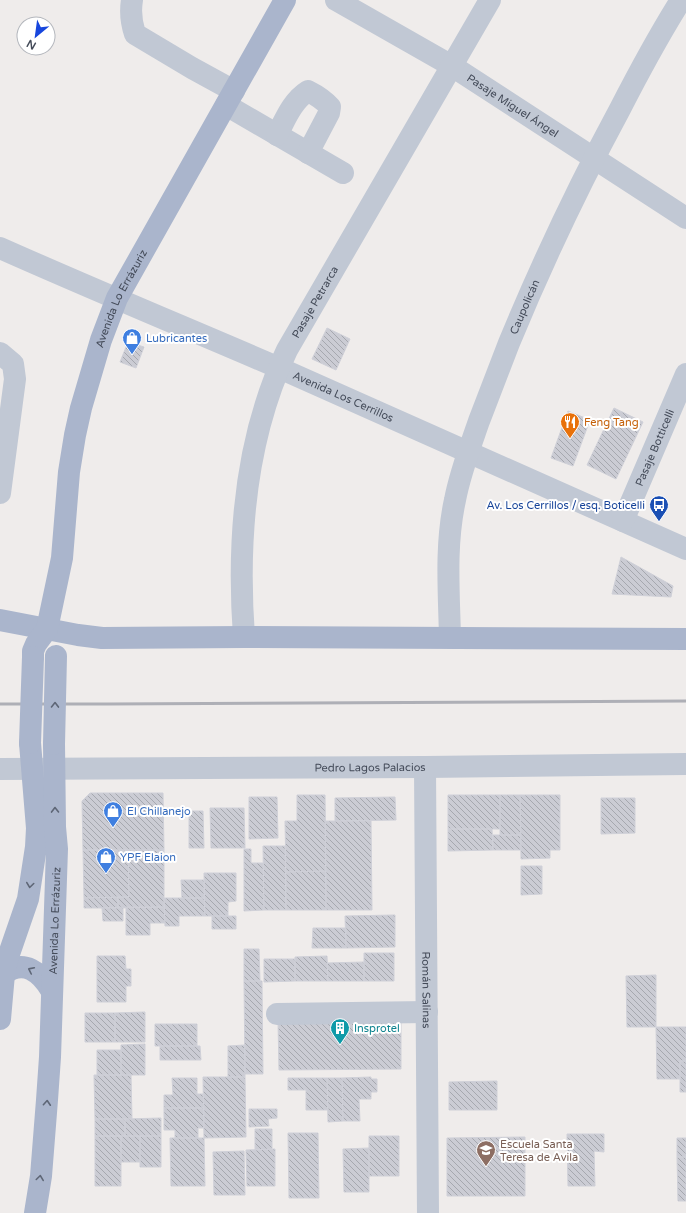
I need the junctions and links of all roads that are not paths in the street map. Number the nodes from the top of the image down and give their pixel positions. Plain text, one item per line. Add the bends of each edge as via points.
1 (132, 0) edge
2 (285, 0) edge
3 (336, 0) edge
4 (490, 0) edge
5 (681, 6) edge
6 (452, 66) junction
7 (230, 98) junction
8 (277, 135) junction
9 (308, 153) junction
10 (594, 157) junction
11 (343, 173) dead end
12 (686, 218) edge
13 (0, 248) edge
14 (117, 298) junction
15 (0, 353) edge
16 (279, 368) junction
17 (686, 374) edge
18 (468, 452) junction
19 (0, 493) edge
20 (623, 521) junction
21 (686, 549) edge
22 (0, 620) edge
23 (47, 630) junction
24 (244, 636) junction
25 (450, 638) junction
26 (686, 640) edge
27 (686, 764) edge
28 (425, 767) junction
29 (31, 768) junction
30 (0, 769) edge
31 (54, 769) junction
32 (4, 974) junction
33 (52, 990) junction
34 (427, 1012) junction
35 (277, 1014) dead end
36 (0, 1019) edge
37 (35, 1213) edge
38 (428, 1213) edge

1 - 7 street via 131,21 135,34 192,68
2 - 7 main road, Avenida Lo Errázuriz
3 - 6 street, Pasaje Miguel Ángel
4 - 6 street, Pasaje Petrarca
5 - 10 street, Caupolicán via 634,81
6 - 10 street, Pasaje Miguel Ángel
6 - 16 street, Pasaje Petrarca
7 - 8 street
7 - 14 main road, Avenida Lo Errázuriz
8 - 9 street
8 - 9 street via 296,100 308,92 315,95 330,107
9 - 11 street
10 - 12 street, Pasaje Miguel Ángel
10 - 18 street, Caupolicán via 528,298
13 - 14 street, Avenida Los Cerrillos
14 - 16 street, Avenida Los Cerrillos
14 - 23 main road, Avenida Lo Errázuriz via 92,366 75,435 69,472 62,558
15 - 19 street via 12,364 15,379
16 - 18 street, Avenida Los Cerrillos
16 - 24 street, Pasaje Petrarca via 260,422 250,471 243,538
17 - 20 street, Pasaje Botticelli
18 - 20 street, Avenida Los Cerrillos
18 - 25 street, Caupolicán via 455,500 449,538
20 - 21 street, Avenida Los Cerrillos
22 - 23 main road
23 - 24 main road via 91,638
23 - 29 main road, Avenida Lo Errázuriz, bridge via 33,651
31 -> 23 main road, Avenida Lo Errázuriz, bridge via 56,656 53,640
24 - 25 main road
25 - 26 main road
27 - 28 street, Pedro Lagos Palacios
28 - 31 street, Pedro Lagos Palacios
28 - 34 street, Román Salinas
29 - 30 street, Pedro Lagos Palacios
29 - 31 street, Pedro Lagos Palacios
29 -> 32 main road, Avenida Lo Errázuriz via 37,828 36,847 28,899
33 -> 31 main road, Avenida Lo Errázuriz via 57,849
33 -> 32 main road via 46,981 30,968 14,968
32 - 36 main road, Avenida Lo Errázuriz
37 -> 33 main road, Avenida Lo Errázuriz via 48,1100
34 - 35 street
34 - 38 street, Román Salinas

